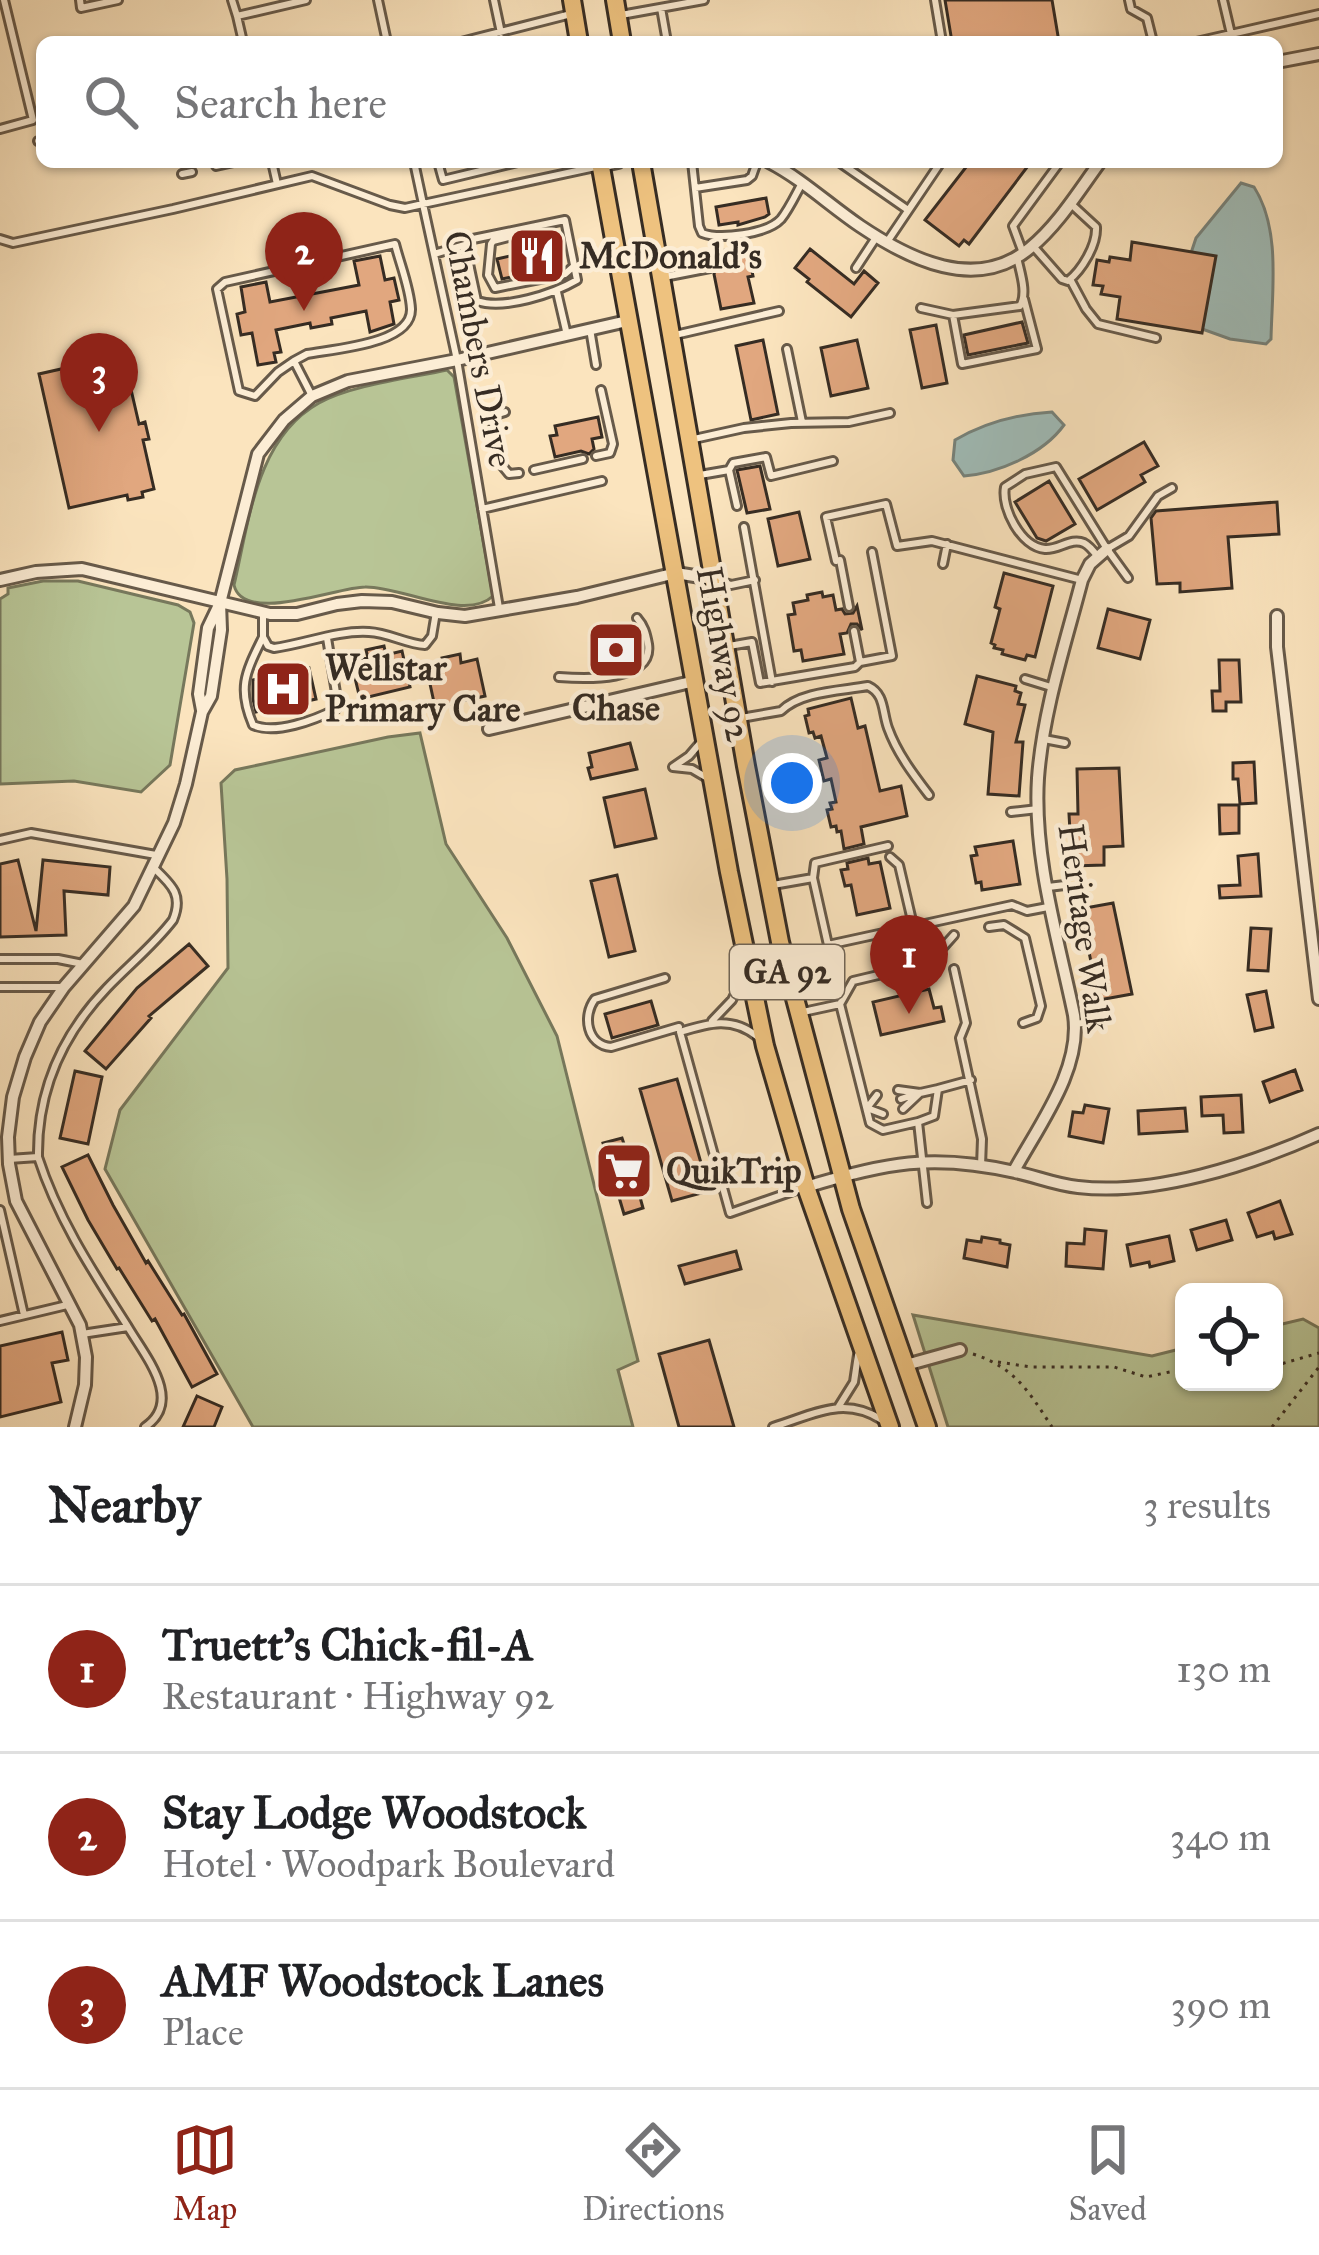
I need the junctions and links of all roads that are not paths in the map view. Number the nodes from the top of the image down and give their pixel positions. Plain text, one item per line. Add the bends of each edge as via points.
1 (4, 0) edge
2 (80, 0) edge
3 (118, 0) edge
4 (232, 0) edge
5 (306, 0) edge
6 (378, 0) edge
7 (494, 0) edge
8 (650, 0) edge
9 (704, 0) edge
10 (935, 0) edge
11 (1130, 0) edge
12 (1223, 0) edge
13 (573, 7) edge
14 (616, 8) edge
15 (656, 9) junction
16 (1319, 14) edge
17 (237, 16) junction
18 (501, 33) junction
19 (1231, 34) junction
20 (242, 36) edge
21 (386, 36) edge
22 (495, 36) edge
23 (665, 36) edge
24 (941, 36) edge
25 (1152, 36) edge
26 (1222, 36) edge
27 (1319, 54) edge
28 (1283, 61) edge
29 (0, 129) edge
30 (273, 168) edge
31 (415, 168) edge
32 (440, 168) edge
33 (490, 168) edge
34 (584, 168) edge
35 (607, 168) edge
36 (642, 168) edge
37 (692, 168) edge
38 (755, 168) edge
39 (778, 168) edge
40 (848, 168) edge
41 (937, 168) edge
42 (1056, 168) edge
43 (1096, 168) edge
44 (802, 183) junction
45 (277, 184) junction
46 (694, 188) junction
47 (1070, 203) junction
48 (424, 204) junction
49 (908, 210) junction
50 (532, 225) junction
51 (0, 239) edge
52 (882, 239) junction
53 (465, 245) junction
54 (1024, 252) junction
55 (434, 254) junction
56 (574, 265) junction
57 (710, 268) dead end
58 (856, 268) dead end
59 (661, 278) junction
60 (1070, 280) junction
61 (557, 292) junction
62 (1024, 299) junction
63 (921, 308) dead end
64 (778, 310) dead end
65 (953, 315) junction
66 (627, 321) junction
67 (590, 329) junction
68 (567, 335) junction
69 (671, 336) junction
70 (1156, 338) dead end
71 (787, 349) dead end
72 (457, 360) junction
73 (294, 361) junction
74 (596, 365) dead end
75 (601, 390) dead end
76 (313, 396) junction
77 (505, 412) dead end
78 (890, 413) dead end
79 (802, 422) junction
80 (691, 440) junction
81 (596, 456) dead end
82 (583, 459) dead end
83 (833, 461) dead end
84 (535, 470) dead end
85 (729, 470) junction
86 (519, 473) dead end
87 (697, 476) junction
88 (602, 481) dead end
89 (1172, 488) dead end
90 (737, 506) dead end
91 (482, 508) junction
92 (745, 526) dead end
93 (947, 544) junction
94 (872, 552) dead end
95 (1103, 553) junction
96 (944, 564) dead end
97 (676, 573) junction
98 (1128, 578) dead end
99 (713, 579) junction
100 (3, 580) edge
101 (755, 580) junction
102 (1082, 580) junction
103 (220, 603) junction
104 (849, 607) dead end
105 (436, 612) junction
106 (500, 612) junction
107 (263, 613) junction
108 (1276, 616) dead end
109 (637, 618) dead end
110 (854, 632) dead end
111 (263, 637) junction
112 (327, 638) junction
113 (725, 647) junction
114 (860, 662) junction
115 (559, 677) dead end
116 (1024, 679) dead end
117 (695, 681) junction
118 (772, 682) junction
119 (1054, 688) junction
120 (738, 718) junction
121 (489, 728) dead end
122 (704, 733) junction
123 (1043, 739) junction
124 (1065, 743) dead end
125 (674, 767) junction
126 (664, 771) dead end
127 (713, 784) junction
128 (929, 794) dead end
129 (1038, 809) junction
130 (1011, 812) dead end
131 (0, 840) edge
132 (155, 861) junction
133 (813, 878) junction
134 (769, 885) junction
135 (1065, 885) dead end
136 (1048, 886) junction
137 (1052, 907) junction
138 (913, 926) junction
139 (988, 927) dead end
140 (954, 935) dead end
141 (0, 959) edge
142 (83, 964) junction
143 (748, 966) junction
144 (954, 968) dead end
145 (665, 977) dead end
146 (0, 987) edge
147 (64, 987) junction
148 (1319, 999) edge
149 (840, 1004) junction
150 (797, 1013) junction
151 (1097, 1021) dead end
152 (709, 1023) junction
153 (1023, 1023) dead end
154 (1076, 1024) junction
155 (679, 1027) dead end
156 (765, 1046) junction
157 (970, 1080) junction
158 (938, 1089) junction
159 (920, 1093) junction
160 (877, 1095) dead end
161 (6, 1105) edge
162 (867, 1108) junction
163 (882, 1110) dead end
164 (918, 1123) junction
165 (1319, 1134) edge
166 (38, 1157) junction
167 (9, 1159) junction
168 (924, 1161) junction
169 (980, 1166) junction
170 (1014, 1172) junction
171 (842, 1176) junction
172 (806, 1187) junction
173 (927, 1203) dead end
174 (0, 1210) edge
175 (71, 1304) junction
176 (24, 1315) junction
177 (0, 1321) edge
178 (128, 1327) junction
179 (82, 1334) junction
180 (859, 1340) junction
181 (960, 1350) road end
182 (906, 1366) junction
183 (839, 1406) junction
184 (72, 1426) edge
185 (145, 1427) edge
186 (773, 1427) edge
187 (890, 1427) edge
188 (927, 1427) edge

1 - 29 lane via 33,120
2 - 3 lane via 81,8
4 - 17 lane
5 - 17 lane
6 - 21 lane
7 - 18 lane
8 - 15 lane
9 - 15 lane
10 - 24 lane
11 - 25 lane
12 - 19 lane
13 - 18 lane
14 - 15 lane
15 - 23 lane
16 - 19 lane
17 - 20 lane
18 - 22 lane
19 - 26 lane
27 - 28 street
30 - 45 lane
31 - 48 lane
32 - 33 lane via 443,180
34 - 48 lane, Chambers Drive
35 - 66 main road, Highway 92 / GA 92
36 - 59 main road, Highway 92 / GA 92
37 - 46 lane
38 - 46 lane via 747,180
39 - 44 street
40 - 49 lane
41 - 49 lane
42 - 54 lane via 1013,226
43 - 47 street
44 - 46 lane via 773,225 711,237 699,226
44 - 52 street
45 - 48 lane via 312,176 390,205
45 - 51 lane via 13,243
47 - 54 street
47 - 60 lane via 1097,232
48 - 55 lane, Chambers Drive
49 - 52 lane
50 - 53 lane
50 - 56 lane via 565,220
50 - 56 lane via 493,241 488,275 495,288 565,274
52 - 54 street via 952,270 983,269
52 - 58 lane
53 - 55 lane
53 - 61 lane via 477,301
54 - 60 lane
54 - 62 lane
55 - 72 lane, Chambers Drive
56 - 61 lane via 577,280
57 - 59 lane
59 - 69 main road, Highway 92 / GA 92
60 - 70 lane via 1098,324
61 - 68 lane
62 - 65 lane via 1021,306
62 - 65 lane via 1036,349 962,364
63 - 65 lane
64 - 69 lane
66 - 67 street
66 - 97 main road, Highway 92 / GA 92
67 - 68 street
67 - 74 lane
68 - 72 street
69 - 80 main road, Highway 92 / GA 92
71 - 79 lane
72 - 76 street via 348,381
72 - 91 lane, Chambers Drive
73 - 73 lane via 406,327 412,311 395,244 217,289 239,391 255,396
73 - 76 lane
75 - 81 lane via 614,444
76 - 103 street via 258,454
77 - 86 lane via 492,416 500,463
78 - 79 lane
79 - 80 lane
80 - 87 main road, Highway 92 / GA 92
82 - 84 lane
83 - 85 lane via 771,476 766,457
85 - 87 lane
85 - 90 lane
87 - 99 main road, Highway 92 / GA 92
88 - 91 lane
89 - 95 lane
91 - 106 lane, Chambers Drive
92 - 101 lane
93 - 96 lane
93 - 102 lane
93 - 104 lane via 897,546 886,503 826,517
94 - 114 lane via 892,656
95 - 95 lane via 1057,467 1005,487 1003,499 1036,547 1080,542
95 - 98 lane
95 - 102 street, Heritage Walk
97 - 99 street
97 - 106 street
97 - 117 main road, Highway 92 / GA 92
99 - 101 lane
99 - 113 main road, Highway 92 / GA 92
100 - 103 street via 82,569
101 - 118 lane
102 - 119 street, Heritage Walk
103 - 107 street
103 - 132 street via 208,628 202,712 180,803
105 - 106 street
105 - 107 street via 362,601
105 - 112 lane via 425,645 364,631
107 - 111 lane
108 - 148 street
109 - 115 lane via 649,651 642,666
110 - 114 lane
111 - 112 lane via 274,648
111 - 112 lane via 243,682 250,718 263,729 336,709
113 - 118 lane via 752,642 760,683
113 - 120 main road, Highway 92 / GA 92
114 - 118 lane
116 - 119 lane
117 - 121 street
117 - 122 main road, Highway 92 / GA 92
119 - 123 street, Heritage Walk
120 - 128 lane via 874,688 897,748
120 - 134 main road, Highway 92 / GA 92
122 - 125 lane
122 - 127 main road, Highway 92 / GA 92
123 - 124 lane
123 - 129 street, Heritage Walk
125 - 126 lane
125 - 127 lane
127 - 143 main road, Highway 92 / GA 92
129 - 130 lane
129 - 136 street, Heritage Walk
131 - 132 lane via 31,833
132 - 142 street via 122,921
132 - 166 lane via 177,894 173,920 81,1017 60,1053 41,1107
133 - 134 lane
133 - 138 lane via 828,946
133 - 138 lane via 815,863 889,852
134 - 150 main road, Highway 92 / GA 92
135 - 136 lane
136 - 137 street, Heritage Walk
137 - 138 lane via 1012,905
137 - 154 street, Heritage Walk
139 - 153 lane via 1004,925 1025,938 1041,1006
140 - 149 lane via 929,963 853,981
141 - 142 lane
142 - 147 street
143 - 152 lane
143 - 156 main road, Highway 92 / GA 92
144 - 157 lane
145 - 155 lane via 595,999 587,1015 593,1040 611,1046
146 - 147 lane
147 - 161 street via 40,1022
149 - 150 lane
149 - 162 lane
150 - 171 main road, Highway 92 / GA 92
151 - 154 lane
152 - 156 lane via 747,1028
152 - 172 lane via 680,1032 730,1213
154 - 170 street, Heritage Walk via 1067,1072
156 - 172 main road, Highway 92 / GA 92
157 - 158 lane
157 - 169 lane
158 - 159 lane
158 - 164 lane via 934,1116
159 - 159 lane via 901,1099
160 - 162 lane
161 - 167 street
162 - 163 lane
162 - 164 lane via 870,1123 883,1130
164 - 168 lane
165 - 170 street via 1159,1186 1076,1187
166 - 167 lane
166 - 178 lane via 74,1240
167 - 175 street via 16,1201
168 - 169 street
168 - 171 street
168 - 173 lane
169 - 170 street
171 - 172 street
171 - 182 main road, Highway 92 / GA 92
172 - 180 main road, Highway 92 / GA 92
174 - 176 lane
175 - 176 lane
175 - 179 street
176 - 177 lane
178 - 179 lane
178 - 185 lane via 161,1384 164,1402
179 - 184 street via 85,1385
180 - 183 lane via 854,1382
180 - 187 main road, Highway 92 / GA 92
181 - 182 street
182 - 188 main road, Highway 92 / GA 92
183 - 186 lane
183 - 187 lane

